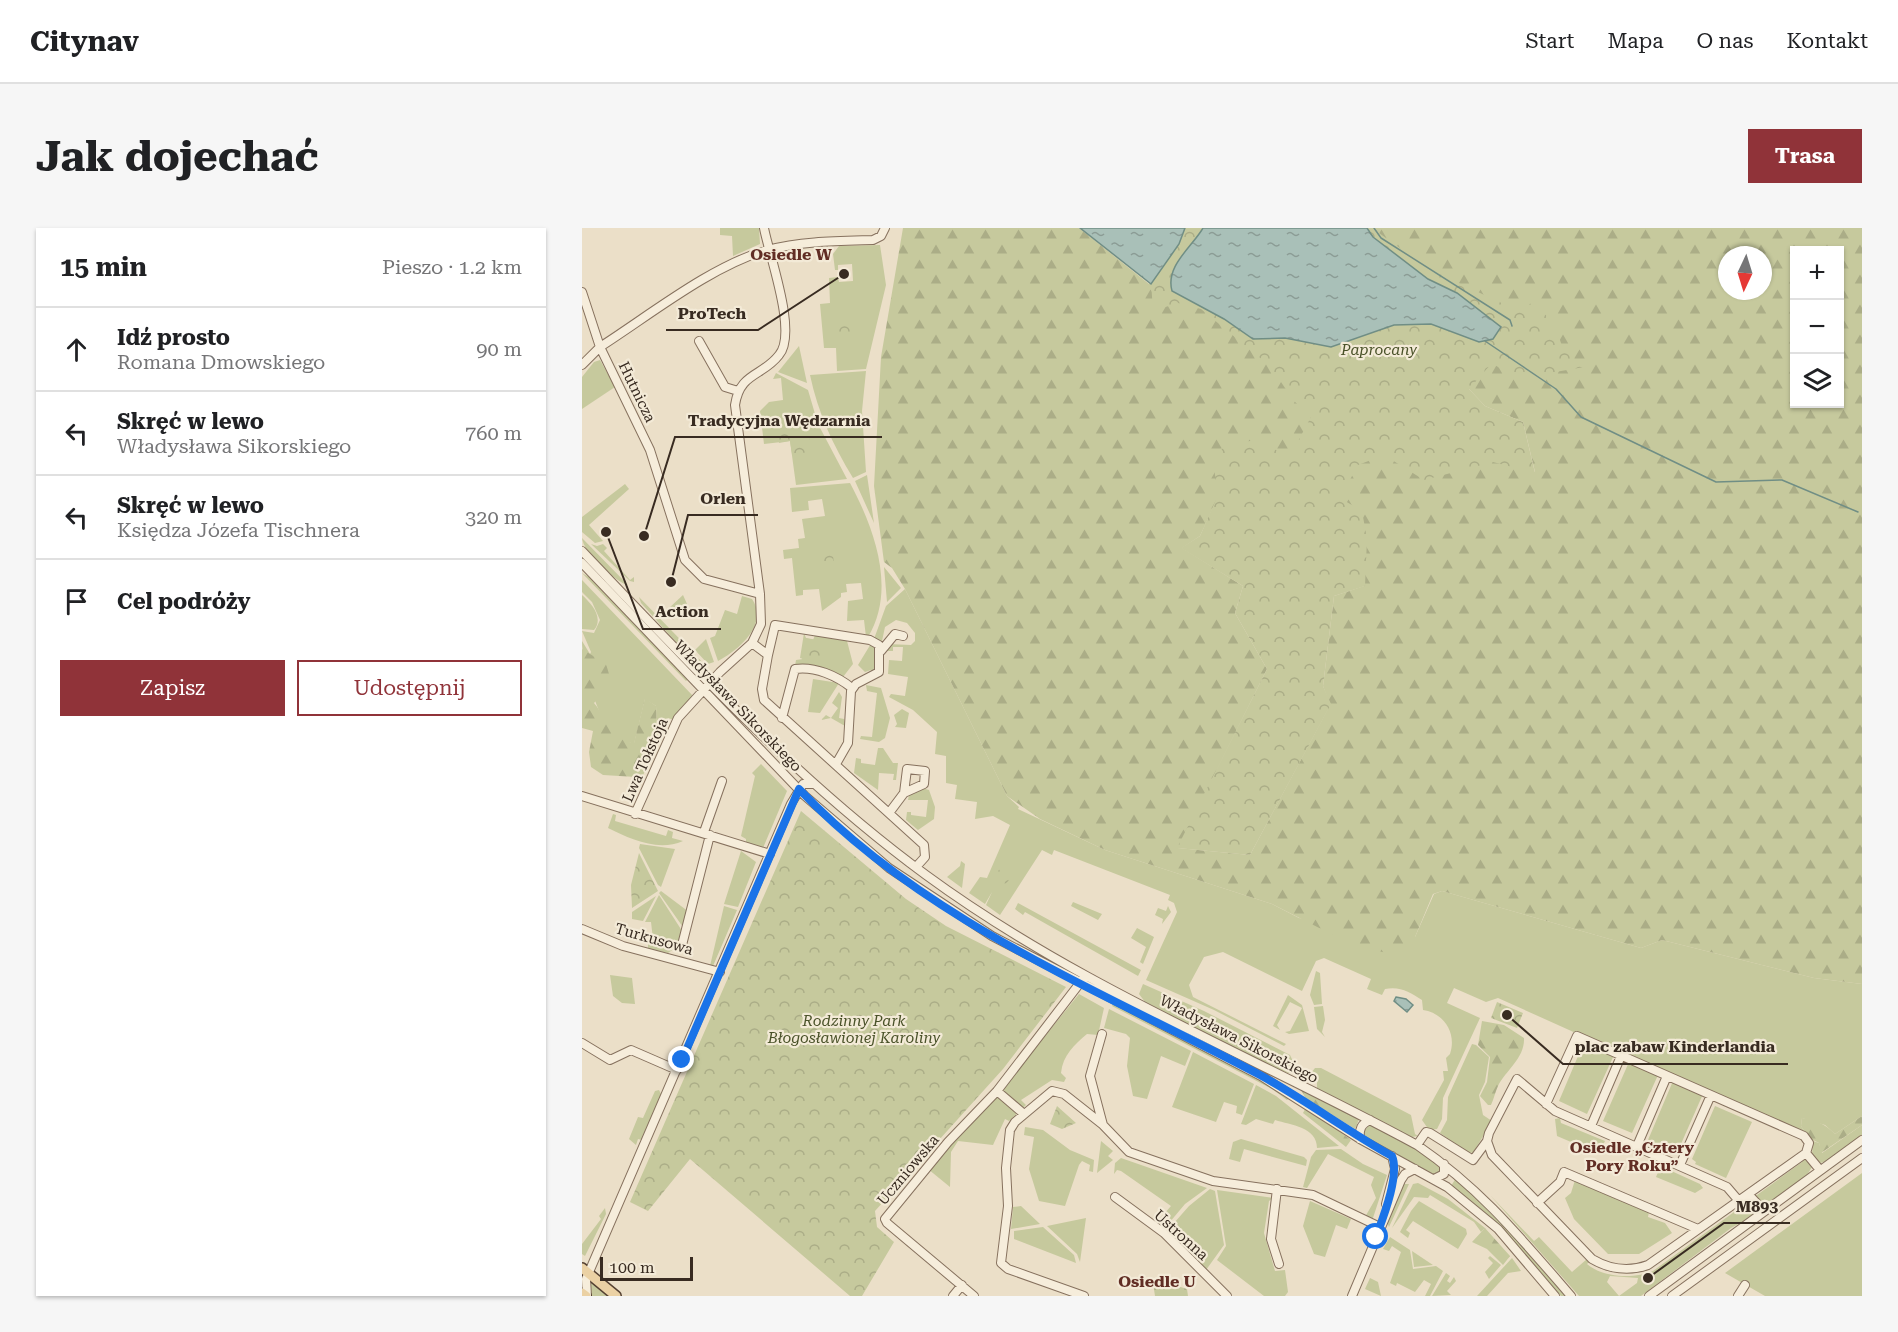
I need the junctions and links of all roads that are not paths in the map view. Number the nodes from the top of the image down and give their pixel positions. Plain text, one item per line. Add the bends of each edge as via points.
1 (764, 228) edge
2 (884, 231) edge
3 (769, 250) junction
4 (582, 292) edge
5 (586, 316) edge
6 (699, 341) dead end
7 (600, 347) junction
8 (582, 365) edge
9 (738, 391) junction
10 (582, 552) edge
11 (582, 563) edge
12 (760, 594) junction
13 (903, 636) dead end
14 (752, 643) junction
15 (881, 651) junction
16 (768, 655) junction
17 (707, 687) junction
18 (852, 688) junction
19 (782, 718) junction
20 (836, 764) junction
21 (722, 781) dead end
22 (813, 784) junction
23 (799, 789) junction
24 (903, 793) dead end
25 (582, 796) edge
26 (847, 813) junction
27 (889, 813) junction
28 (635, 814) junction
29 (838, 825) junction
30 (871, 833) junction
31 (707, 834) junction
32 (860, 845) junction
33 (770, 854) junction
34 (916, 867) junction
35 (582, 929) edge
36 (682, 945) dead end
37 (720, 972) junction
38 (1083, 979) junction
39 (1102, 1034) dead end
40 (582, 1043) edge
41 (1621, 1056) junction
42 (677, 1070) junction
43 (1667, 1076) junction
44 (997, 1091) junction
45 (1711, 1095) junction
46 (1546, 1104) junction
47 (1024, 1114) junction
48 (1370, 1119) junction
49 (1103, 1125) junction
50 (1590, 1126) junction
51 (1360, 1139) junction
52 (1487, 1141) junction
53 (1860, 1144) edge
54 (1417, 1145) junction
55 (1637, 1146) junction
56 (1806, 1153) junction
57 (1392, 1156) junction
58 (1862, 1158) edge
59 (1444, 1164) junction
60 (1680, 1165) junction
61 (1415, 1169) junction
62 (1820, 1170) junction
63 (1434, 1179) junction
64 (1277, 1190) junction
65 (1749, 1195) junction
66 (1115, 1197) dead end
67 (1739, 1201) junction
68 (1537, 1203) junction
69 (1764, 1211) junction
70 (1385, 1215) junction
71 (1380, 1227) junction
72 (1698, 1230) junction
73 (1720, 1245) junction
74 (1731, 1255) junction
75 (1705, 1256) junction
76 (1279, 1264) dead end
77 (1710, 1270) junction
78 (584, 1273) edge
79 (962, 1285) junction
80 (1745, 1285) dead end
81 (582, 1293) edge
82 (586, 1296) edge
83 (616, 1296) edge
84 (953, 1296) edge
85 (974, 1296) edge
86 (1084, 1296) edge
87 (1227, 1296) edge
88 (1352, 1296) edge
89 (1555, 1296) edge
90 (1570, 1296) edge
91 (1649, 1296) edge
92 (1672, 1296) edge
93 (1738, 1296) edge

1 - 3 street
2 - 3 street via 873,240 800,243
3 - 7 street via 725,267
3 - 9 street via 783,314 784,346 777,357 743,381
4 - 5 street, Hutnicza
5 - 7 street, Hutnicza
6 - 9 street via 725,387
7 - 8 street
7 - 12 street, Hutnicza via 650,450 685,560 704,579
9 - 12 street via 735,416
10 - 17 street, Władysława Sikorskiego
11 - 17 street, Władysława Sikorskiego
12 - 14 street via 760,624
13 - 15 street via 895,634
14 - 16 street
14 - 17 street, Lwa Tołstoja
15 - 16 street via 870,640 776,625
15 - 18 street via 879,673
16 - 19 street via 764,700
17 - 22 street, Władysława Sikorskiego
17 - 23 street, Władysława Sikorskiego
17 - 28 street, Lwa Tołstoja via 678,718
18 - 19 street via 840,678 795,669
18 - 20 street via 848,745
19 - 20 street
20 - 27 street
21 - 31 street
22 - 23 street, Władysława Sikorskiego via 803,784
22 - 26 street, Władysława Sikorskiego
23 - 29 street, Władysława Sikorskiego
23 - 33 street
24 - 27 street
25 - 28 street, Lwa Tołstoja
26 - 29 street via 844,824
26 - 30 street, Władysława Sikorskiego
27 - 34 street via 924,845 925,856
28 - 31 street, Lwa Tołstoja
29 - 32 street, Władysława Sikorskiego
30 - 32 street via 864,833
30 - 34 street, Władysława Sikorskiego
31 - 33 street, Lwa Tołstoja
31 - 36 street
32 - 38 street, Władysława Sikorskiego via 941,905 992,936
33 - 37 street
34 - 38 street, Władysława Sikorskiego
35 - 37 street, Turkusowa via 639,951
37 - 42 street
38 - 44 street, Uczniowska
38 - 48 street, Władysława Sikorskiego
38 - 51 street, Władysława Sikorskiego via 1268,1080
39 - 49 street via 1090,1076
40 - 42 street via 606,1059 613,1060 631,1050
41 - 43 street
41 - 46 street via 1577,1036
41 - 50 street
42 - 78 street
43 - 45 street
43 - 55 street
44 - 47 street
44 - 79 street, Uczniowska via 934,1158 885,1219
45 - 56 street via 1804,1136 1809,1143
45 - 60 street
46 - 50 street
46 - 52 street via 1517,1079
47 - 49 street via 1056,1091
47 - 86 street via 1008,1135 1008,1206 1001,1263
48 - 51 street via 1363,1123
48 - 54 street, Władysława Sikorskiego
49 - 64 street via 1129,1152 1213,1181
50 - 55 street
51 - 57 street, Władysława Sikorskiego
52 - 54 street via 1473,1160 1430,1133 1426,1132
52 - 68 street via 1492,1155
53 - 62 street
54 - 59 street, Władysława Sikorskiego
55 - 60 street
56 - 62 street
56 - 65 street
57 - 61 street, Władysława Sikorskiego
57 - 70 street via 1395,1169
58 - 74 street
59 - 63 street via 1444,1174
59 - 90 street, Władysława Sikorskiego via 1501,1215
60 - 67 street via 1727,1187
61 - 63 street, Władysława Sikorskiego
61 - 70 street via 1403,1176
62 - 69 street
63 - 89 street, Władysława Sikorskiego via 1498,1229
64 - 71 street via 1313,1195
64 - 76 street via 1271,1239
65 - 67 street
65 - 69 street
66 - 87 street, Ustronna via 1164,1233
67 - 72 street
68 - 72 street via 1560,1182 1564,1172
68 - 72 street via 1592,1259 1613,1268 1648,1265
69 - 73 street
70 - 71 street
71 - 88 street
73 - 74 street via 1719,1253
73 - 75 street
74 - 77 street
75 - 77 street via 1714,1260
75 - 91 street
77 - 92 street
78 - 82 street
78 - 83 main road
79 - 84 street
79 - 85 street, Uczniowska
80 - 93 street
81 - 82 main road

